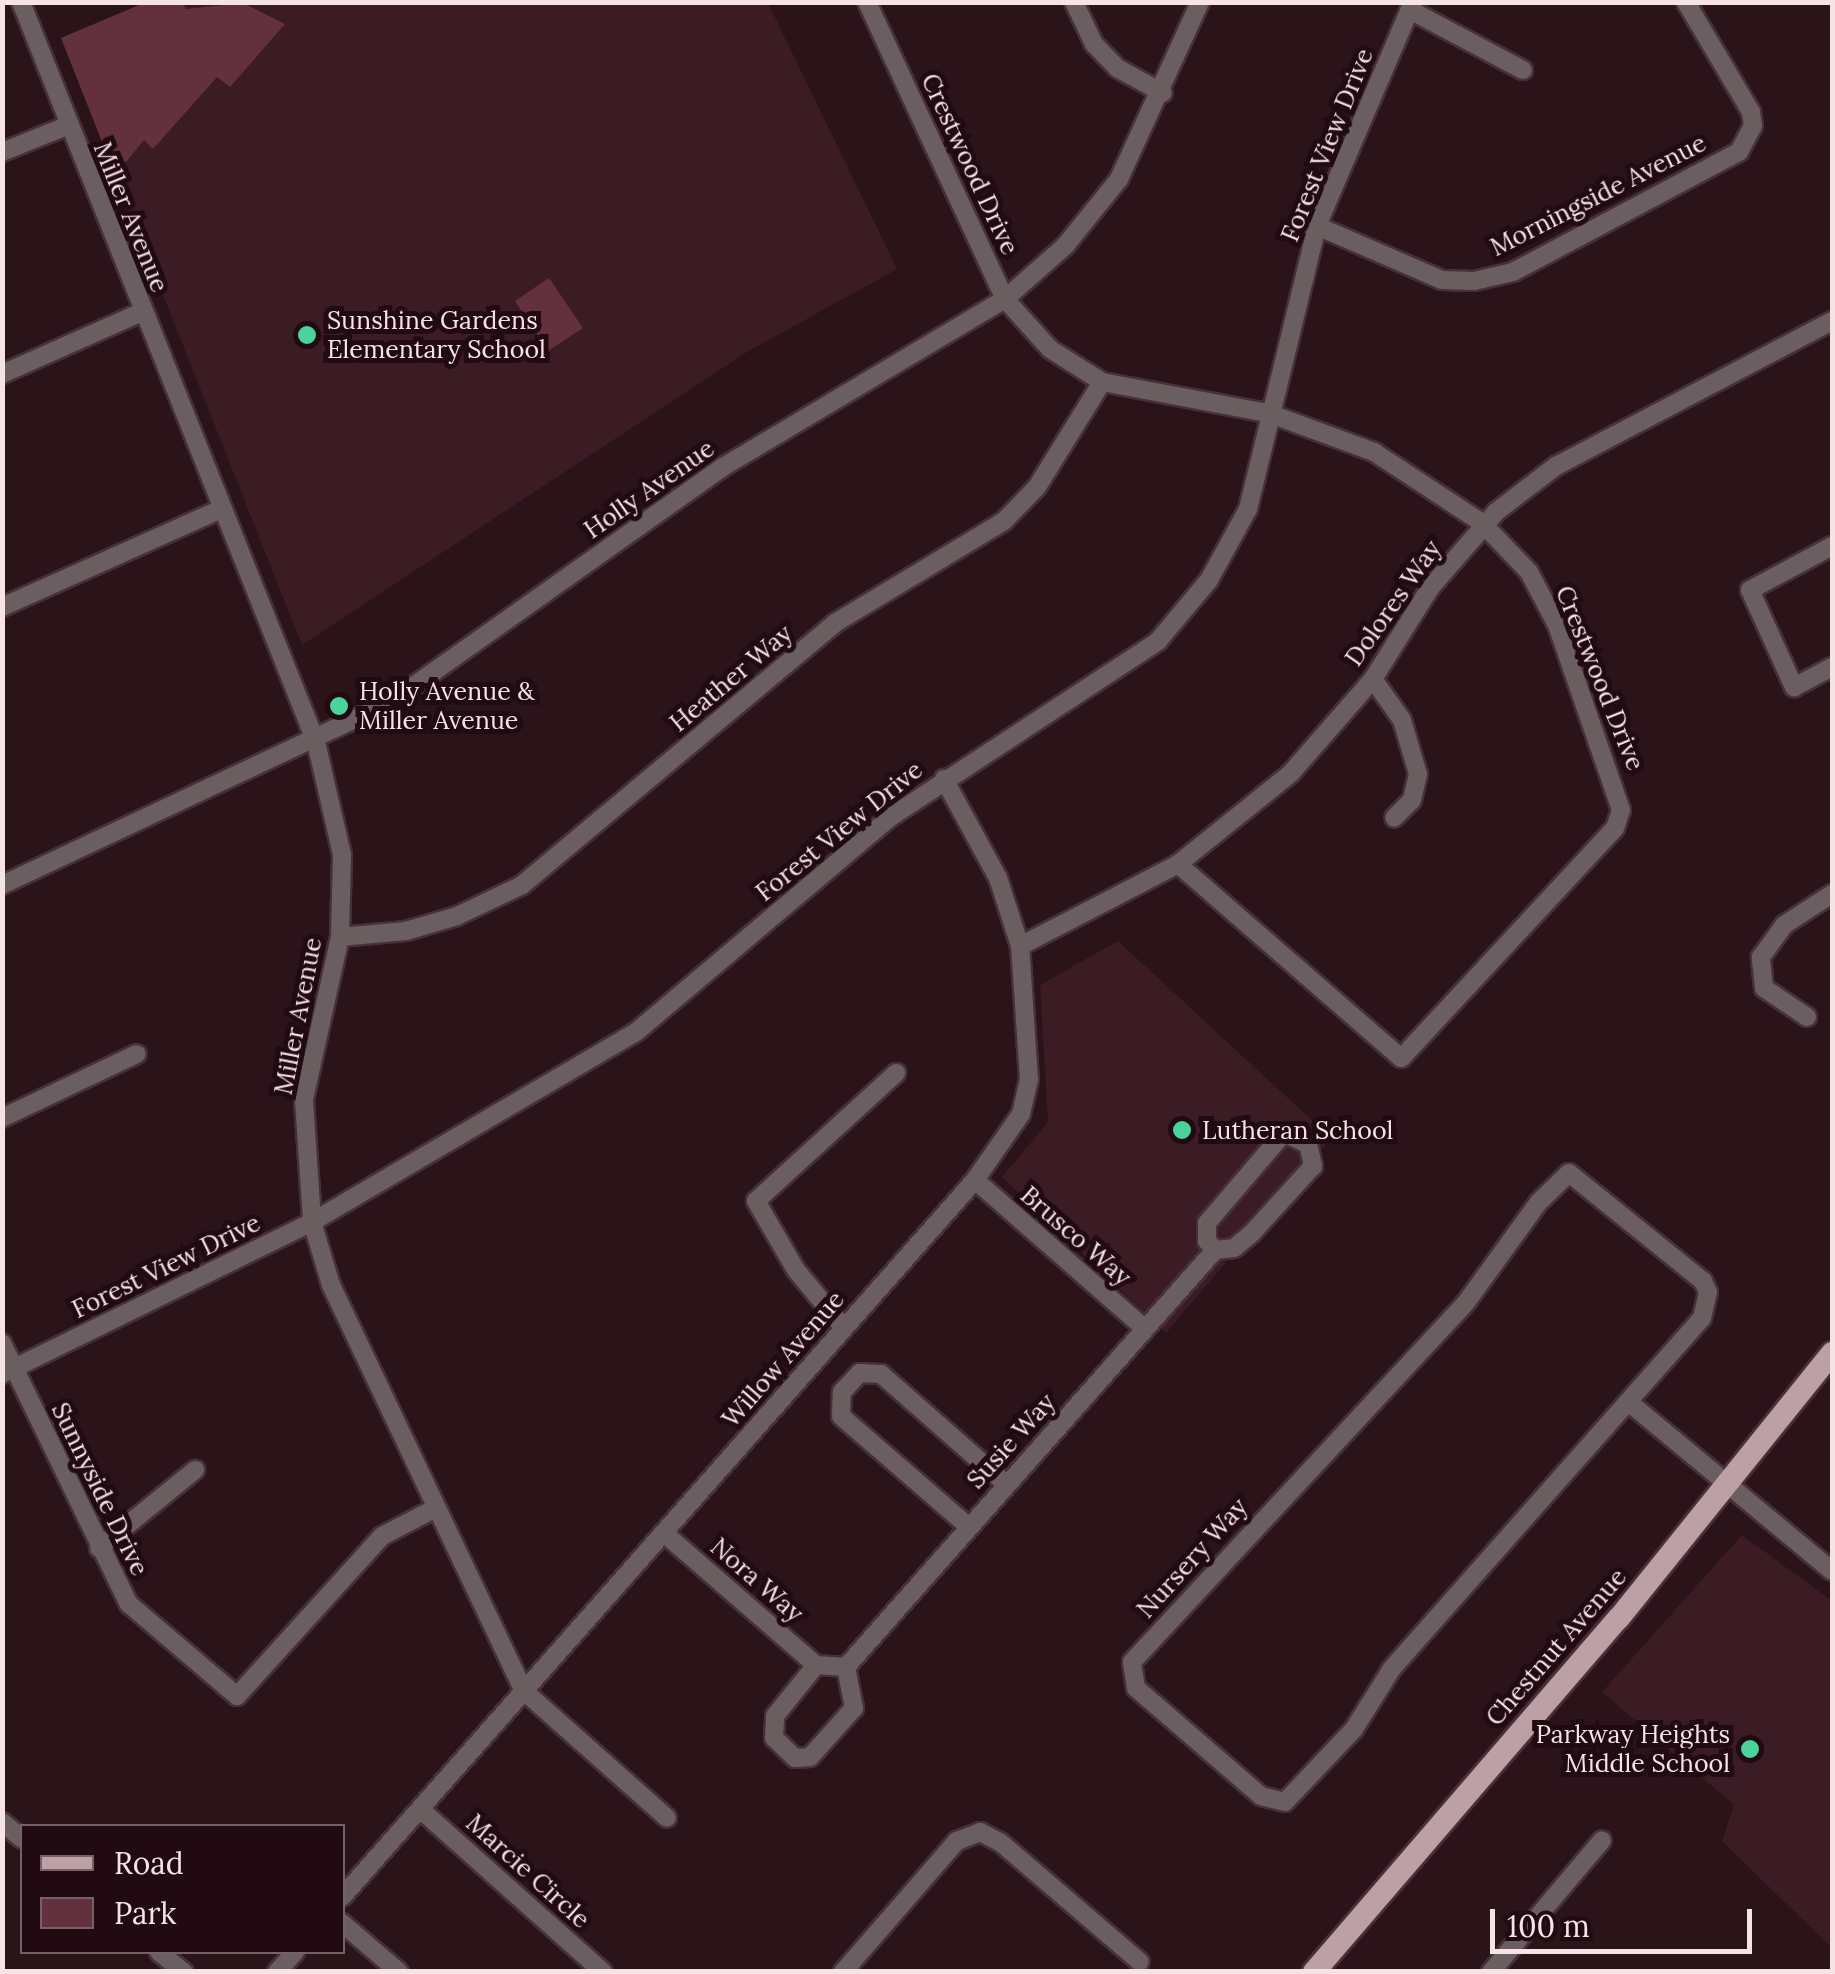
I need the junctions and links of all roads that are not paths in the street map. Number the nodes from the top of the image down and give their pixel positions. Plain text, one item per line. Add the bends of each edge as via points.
1 (21, 2) edge
2 (867, 2) edge
3 (1074, 2) edge
4 (1200, 2) edge
5 (1686, 2) edge
6 (1412, 6) edge
7 (1523, 70) dead end
8 (1162, 94) junction
9 (69, 126) junction
10 (2, 152) edge
11 (1317, 226) junction
12 (1005, 300) junction
13 (142, 312) junction
14 (1832, 321) edge
15 (2, 374) edge
16 (1102, 382) junction
17 (1268, 413) junction
18 (221, 508) junction
19 (1482, 523) junction
20 (1832, 546) edge
21 (2, 607) edge
22 (1832, 668) edge
23 (1373, 679) junction
24 (316, 742) junction
25 (944, 780) junction
26 (1394, 818) dead end
27 (1178, 864) junction
28 (2, 884) edge
29 (1832, 894) edge
30 (340, 937) junction
31 (1020, 946) junction
32 (1807, 1017) dead end
33 (137, 1054) dead end
34 (896, 1074) dead end
35 (2, 1118) edge
36 (975, 1180) junction
37 (312, 1222) junction
38 (1215, 1250) junction
39 (844, 1328) junction
40 (1145, 1329) junction
41 (2, 1342) edge
42 (1832, 1353) edge
43 (8, 1371) edge
44 (1631, 1404) junction
45 (195, 1470) dead end
46 (1006, 1484) junction
47 (1724, 1486) junction
48 (436, 1508) junction
49 (969, 1527) junction
50 (664, 1533) junction
51 (99, 1548) junction
52 (1832, 1572) edge
53 (816, 1665) junction
54 (846, 1668) junction
55 (524, 1691) junction
56 (420, 1808) junction
57 (667, 1818) dead end
58 (1602, 1840) dead end
59 (345, 1894) edge
60 (345, 1925) edge
61 (162, 1954) edge
62 (1140, 1962) dead end
63 (848, 1970) edge
64 (184, 1972) edge
65 (398, 1972) edge
66 (603, 1972) edge
67 (1314, 1972) edge
68 (1490, 1972) edge

1 - 9 street, Miller Avenue
2 - 12 street, Crestwood Drive
3 - 8 street via 1094,44 1118,68
4 - 8 street, Holly Avenue
5 - 11 street, Morningside Avenue via 1751,112 1753,126 1739,152 1513,272 1474,281 1442,280
6 - 7 street
6 - 11 street, Forest View Drive
8 - 12 street, Holly Avenue via 1093,214
9 - 10 street
9 - 13 street, Miller Avenue
11 - 17 street, Forest View Drive
12 - 16 street, Crestwood Drive via 1050,349
12 - 24 street, Holly Avenue via 745,452 391,702
13 - 15 street
13 - 18 street, Miller Avenue
14 - 19 street, Dolores Way via 1556,466
16 - 17 street, Crestwood Drive
16 - 30 street, Heather Way via 1048,472 1004,521 836,622 522,885 423,926
17 - 19 street, Crestwood Drive via 1374,452
17 - 25 street, Forest View Drive via 1248,510 1209,580 1158,641
18 - 21 street
18 - 24 street, Miller Avenue
19 - 23 street, Dolores Way via 1430,588
19 - 27 street, Crestwood Drive via 1529,572 1557,625 1618,794 1615,828 1401,1058
20 - 22 street via 1750,590 1794,687
23 - 26 street via 1402,720 1418,774 1412,800
23 - 27 street, Dolores Way via 1291,773
24 - 28 street, Holly Avenue
24 - 30 street, Miller Avenue via 342,855
25 - 31 street, Willow Avenue via 998,878
25 - 37 street, Forest View Drive via 889,818 636,1032
27 - 31 street, Dolores Way
29 - 32 street via 1795,916 1761,957 1764,988
30 - 37 street, Miller Avenue via 304,1100
31 - 36 street, Willow Avenue via 1026,1097
33 - 35 street
34 - 39 street via 756,1200 796,1270
36 - 39 street, Willow Avenue
36 - 40 street, Brusco Way
37 - 43 street, Forest View Drive
37 - 48 street, Miller Avenue via 331,1285
38 - 38 street, Susie Way via 1207,1223 1266,1150 1284,1133 1308,1144 1312,1166 1252,1233 1234,1248
38 - 40 street, Susie Way
39 - 50 street, Willow Avenue
40 - 46 street, Susie Way
41 - 43 street, Sunnyside Drive
42 - 47 main road, Chestnut Avenue
43 - 51 street, Sunnyside Drive
44 - 44 street, Nursery Way via 1702,1318 1708,1292 1703,1281 1569,1173 1538,1203 1465,1304 1139,1654 1132,1681 1261,1796 1285,1802 1354,1728 1391,1670
44 - 47 street
45 - 51 street
46 - 49 street, Susie Way
46 - 49 street via 882,1374 860,1373 842,1392 841,1416
47 - 52 street
47 - 67 main road, Chestnut Avenue
48 - 51 street, Sunnyside Drive via 382,1536 237,1696 129,1604
48 - 55 street, Miller Avenue
49 - 54 street, Susie Way
50 - 53 street, Nora Way
50 - 55 street, Willow Avenue
53 - 54 street
53 - 54 street via 775,1716 774,1738 795,1758 810,1757 854,1708
55 - 56 street, Willow Avenue
55 - 57 street
56 - 59 street, Willow Avenue
56 - 66 street, Marcie Circle
58 - 68 street
60 - 65 street
61 - 64 street
62 - 63 street via 980,1832 956,1840

